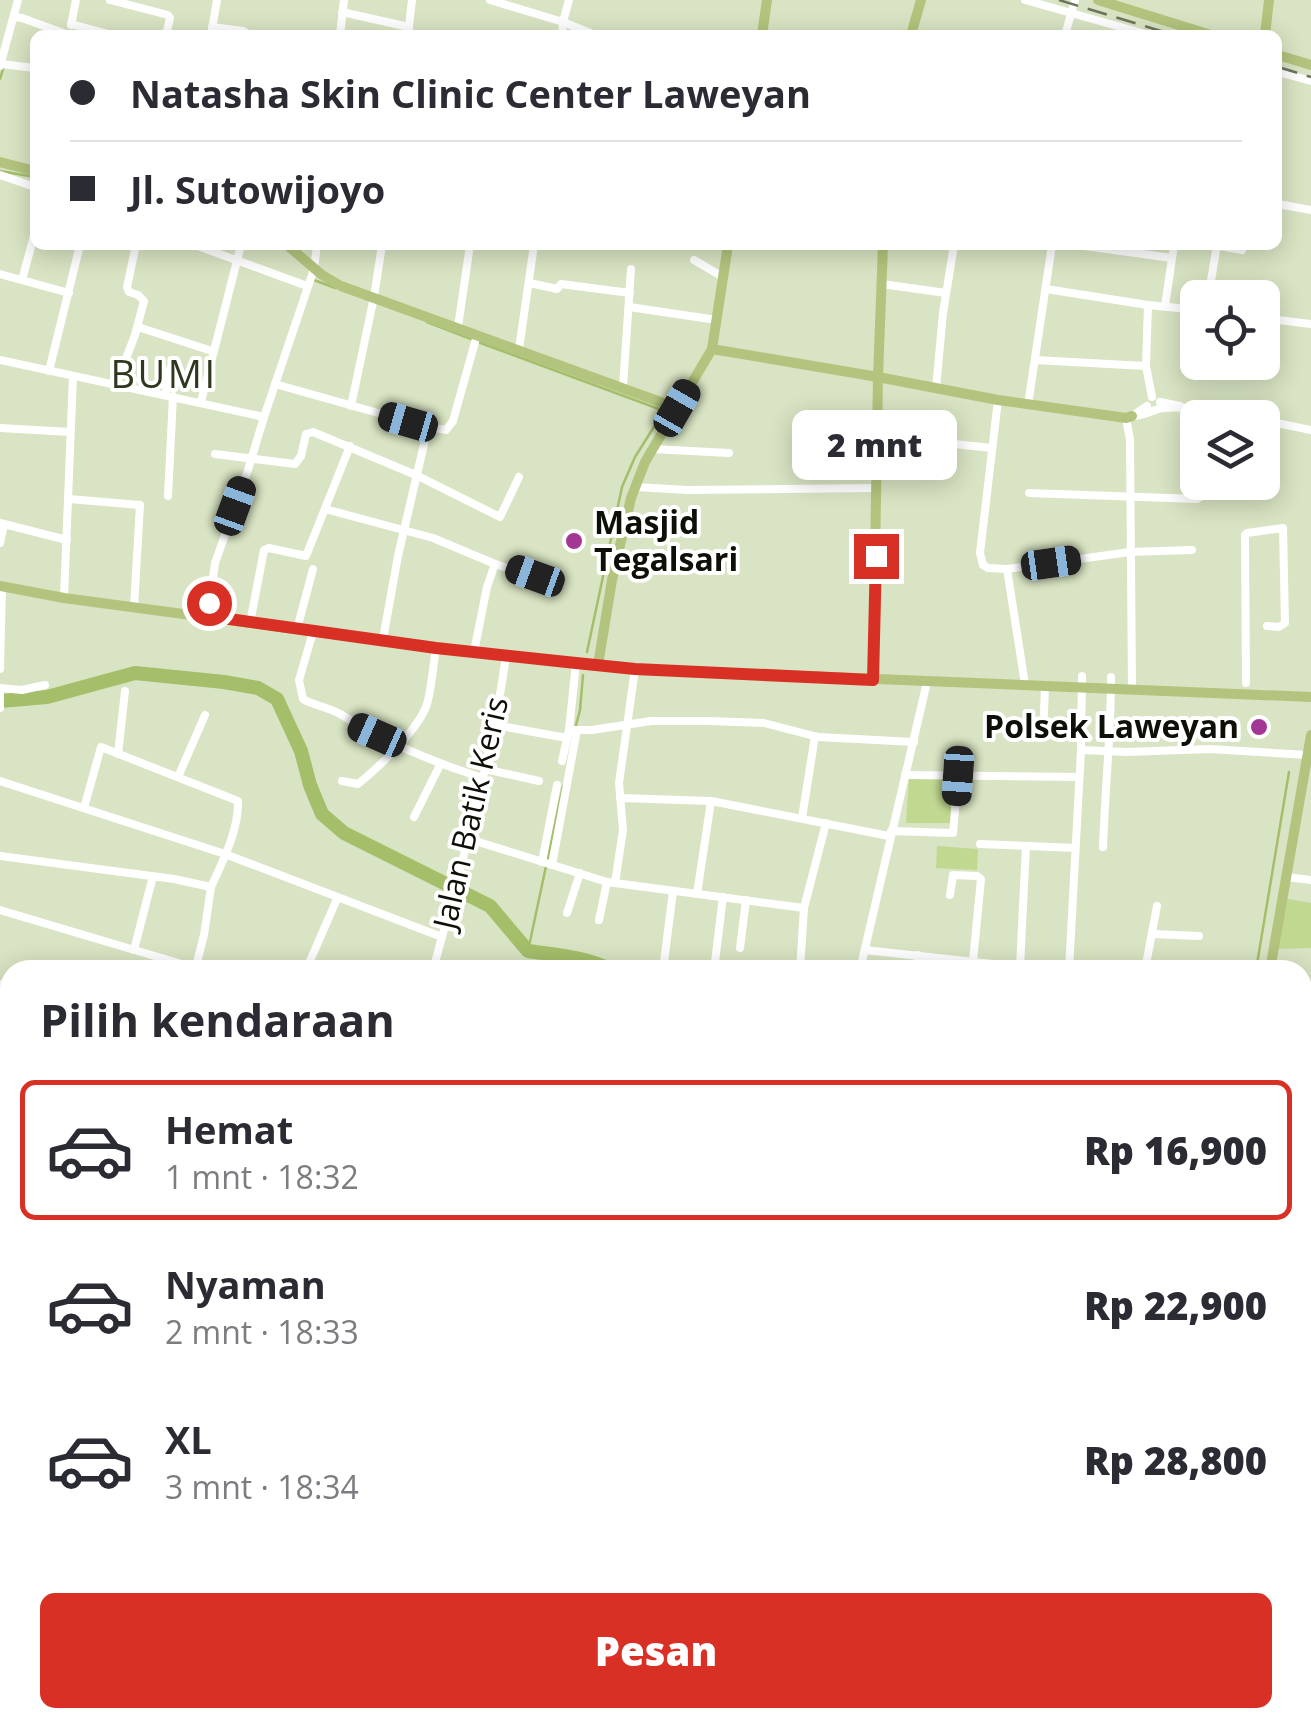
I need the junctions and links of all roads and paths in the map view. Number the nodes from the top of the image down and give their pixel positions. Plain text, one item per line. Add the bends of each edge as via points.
1 (18, 0) edge
2 (76, 0) edge
3 (110, 0) edge
4 (218, 0) edge
5 (344, 0) edge
6 (412, 0) edge
7 (490, 0) edge
8 (570, 0) edge
9 (767, 0) edge
10 (921, 0) edge
11 (1025, 0) edge
12 (1075, 0) edge
13 (1098, 0) edge
14 (1269, 0) edge
15 (342, 12) junction
16 (1070, 13) junction
17 (16, 18) junction
18 (564, 22) junction
19 (66, 30) edge
20 (70, 30) edge
21 (167, 30) edge
22 (212, 30) edge
23 (340, 30) edge
24 (405, 30) edge
25 (408, 30) edge
26 (563, 30) edge
27 (582, 30) edge
28 (764, 30) edge
29 (912, 30) edge
30 (1066, 30) edge
31 (1130, 30) edge
32 (1195, 30) edge
33 (1266, 30) edge
34 (2, 53) edge
35 (1282, 56) edge
36 (2, 65) edge
37 (1311, 65) edge
38 (30, 68) edge
39 (1282, 73) edge
40 (1311, 81) edge
41 (0, 162) edge
42 (30, 169) edge
43 (0, 175) edge
44 (30, 185) edge
45 (1282, 205) edge
46 (1311, 210) edge
47 (30, 250) edge
48 (79, 250) edge
49 (135, 250) edge
50 (208, 250) edge
51 (240, 250) edge
52 (291, 250) edge
53 (316, 250) edge
54 (381, 250) edge
55 (469, 250) edge
56 (533, 250) edge
57 (727, 250) edge
58 (883, 250) edge
59 (953, 250) edge
60 (1051, 250) edge
61 (1114, 250) edge
62 (1173, 250) edge
63 (1215, 250) edge
64 (1172, 258) junction
65 (694, 260) dead end
66 (237, 261) junction
67 (631, 269) dead end
68 (0, 274) edge
69 (723, 277) junction
70 (311, 278) junction
71 (22, 280) junction
72 (1211, 280) edge
73 (530, 283) junction
74 (882, 284) junction
75 (1046, 289) junction
76 (69, 293) junction
77 (630, 293) junction
78 (946, 293) junction
79 (373, 302) junction
80 (1148, 305) junction
81 (1165, 306) junction
82 (629, 307) junction
83 (1180, 308) edge
84 (717, 320) junction
85 (1280, 320) edge
86 (1311, 324) edge
87 (138, 327) junction
88 (458, 327) junction
89 (477, 337) junction
90 (712, 348) junction
91 (519, 349) junction
92 (212, 350) junction
93 (0, 360) edge
94 (1034, 360) junction
95 (1146, 366) junction
96 (170, 370) dead end
97 (50, 371) junction
98 (73, 376) junction
99 (878, 377) junction
100 (275, 384) junction
101 (116, 385) junction
102 (623, 387) junction
103 (936, 388) junction
104 (169, 396) junction
105 (998, 400) junction
106 (201, 402) junction
107 (1154, 404) junction
108 (1028, 405) junction
109 (350, 406) junction
110 (1180, 407) edge
111 (677, 408) junction
112 (264, 416) junction
113 (1129, 417) junction
114 (1280, 424) edge
115 (0, 428) edge
116 (428, 428) junction
117 (1311, 430) edge
118 (70, 432) junction
119 (878, 436) junction
120 (350, 446) junction
121 (992, 448) junction
122 (652, 450) junction
123 (729, 452) dead end
124 (215, 454) dead end
125 (251, 459) junction
126 (416, 475) junction
127 (519, 477) dead end
128 (635, 486) junction
129 (877, 488) junction
130 (1029, 494) dead end
131 (168, 496) dead end
132 (1130, 498) junction
133 (1180, 498) edge
134 (69, 499) junction
135 (325, 508) junction
136 (2, 523) edge
137 (404, 532) junction
138 (66, 540) junction
139 (0, 543) edge
140 (1192, 550) dead end
141 (1130, 552) junction
142 (495, 564) junction
143 (313, 569) dead end
144 (1006, 570) junction
145 (558, 585) dead end
146 (1, 586) edge
147 (64, 598) junction
148 (134, 608) junction
149 (208, 616) junction
150 (250, 623) junction
151 (1268, 626) dead end
152 (297, 629) junction
153 (313, 632) junction
154 (383, 639) junction
155 (436, 648) junction
156 (474, 652) junction
157 (506, 656) junction
158 (576, 663) junction
159 (598, 665) junction
160 (0, 669) edge
161 (635, 669) junction
162 (873, 680) junction
163 (927, 682) junction
164 (1082, 682) junction
165 (1112, 683) junction
166 (1246, 683) dead end
167 (1025, 684) junction
168 (45, 685) dead end
169 (1045, 685) junction
170 (1132, 689) junction
171 (125, 690) dead end
172 (0, 692) edge
173 (1311, 697) edge
174 (0, 708) edge
175 (1044, 714) dead end
176 (204, 716) dead end
177 (628, 724) junction
178 (495, 725) junction
179 (572, 732) junction
180 (1311, 735) edge
181 (815, 736) junction
182 (914, 742) junction
183 (397, 745) junction
184 (1080, 750) junction
185 (1107, 752) junction
186 (1309, 753) edge
187 (118, 754) junction
188 (562, 761) dead end
189 (440, 765) junction
190 (484, 774) junction
191 (905, 775) junction
192 (958, 776) junction
193 (1079, 777) junction
194 (178, 778) junction
195 (0, 780) edge
196 (342, 781) dead end
197 (539, 781) dead end
198 (556, 785) dead end
199 (620, 798) junction
200 (711, 801) junction
201 (84, 808) junction
202 (414, 817) dead end
203 (802, 818) junction
204 (826, 823) junction
205 (890, 834) junction
206 (469, 839) junction
207 (980, 844) dead end
208 (1026, 846) junction
209 (1103, 847) dead end
210 (1075, 848) junction
211 (225, 854) junction
212 (0, 856) edge
213 (547, 863) junction
214 (580, 873) junction
215 (154, 876) junction
216 (1286, 877) junction
217 (1311, 880) edge
218 (611, 883) junction
219 (211, 886) junction
220 (674, 891) junction
221 (698, 894) junction
222 (950, 895) dead end
223 (723, 897) junction
224 (337, 899) junction
225 (746, 900) junction
226 (1157, 906) dead end
227 (804, 908) junction
228 (0, 910) edge
229 (566, 912) dead end
230 (600, 920) dead end
231 (1152, 934) junction
232 (1199, 936) dead end
233 (442, 937) junction
234 (740, 948) dead end
235 (134, 950) junction
236 (864, 950) junction
237 (918, 955) junction
238 (166, 960) edge
239 (197, 960) edge
240 (310, 960) edge
241 (436, 960) edge
242 (664, 960) edge
243 (715, 960) edge
244 (801, 960) edge
245 (862, 960) edge
246 (918, 960) edge
247 (964, 960) edge
248 (973, 960) edge
249 (1020, 960) edge
250 (1069, 960) edge
251 (1147, 960) edge
252 (1272, 960) edge

1 - 17 street
2 - 20 street
3 - 21 street via 168,15
4 - 22 street
5 - 15 street
6 - 25 street
7 - 18 street
8 - 18 street
9 - 28 main road
10 - 29 main road
11 - 16 street
12 - 16 street
13 - 32 main road
14 - 33 main road
15 - 23 street
15 - 24 street
16 - 30 street
16 - 31 street
17 - 19 street
17 - 34 street
18 - 26 street
18 - 27 street
34 - 36 street
35 - 37 main road
36 - 38 street
39 - 40 street
41 - 42 main road
43 - 44 street
45 - 46 street
47 - 71 street
48 - 76 street
49 - 87 street via 126,287 144,301
50 - 66 street
51 - 66 street
52 - 70 main road
53 - 70 street
54 - 79 street
55 - 88 street
56 - 73 street
57 - 69 main road
58 - 74 main road
59 - 78 street
60 - 75 street
61 - 64 street
62 - 64 street
63 - 72 street
64 - 81 street
65 - 69 street
66 - 70 street
66 - 92 street
67 - 77 street
68 - 71 street
69 - 84 main road
70 - 79 main road
70 - 100 street
71 - 76 street
73 - 77 street
73 - 91 street
74 - 78 street
74 - 99 main road
75 - 80 street
75 - 94 street
76 - 97 street
77 - 82 street
78 - 103 street
79 - 88 main road
79 - 109 street
80 - 81 street
80 - 95 street
81 - 83 street
82 - 84 street
82 - 102 street
84 - 90 main road
85 - 86 street
87 - 92 street
87 - 101 street
88 - 89 main road
89 - 91 main road
89 - 116 street via 452,424
90 - 99 main road
90 - 111 main road
91 - 102 main road
92 - 106 street
93 - 97 street
94 - 95 street
94 - 108 street
95 - 107 street
96 - 104 street
97 - 98 street
98 - 101 street
98 - 118 street
99 - 103 main road
99 - 119 main road
100 - 109 street
100 - 112 street
101 - 104 street
102 - 111 main road
103 - 105 main road
104 - 106 street
104 - 131 street
105 - 108 main road
105 - 121 street
106 - 112 street
107 - 110 street
107 - 113 street via 1143,416
108 - 113 main road
109 - 116 street
111 - 122 main road
112 - 125 street
113 - 132 street
114 - 117 street
115 - 118 street
116 - 126 street
118 - 134 street
119 - 121 street
119 - 129 main road
120 - 125 street via 310,431 296,464
120 - 126 street
120 - 135 street
121 - 144 street via 981,560
122 - 123 street
122 - 128 main road
124 - 125 street
125 - 149 street via 215,563
126 - 127 street via 500,516
126 - 137 street
128 - 129 street
128 - 159 main road
129 - 162 main road
130 - 132 street
132 - 133 street
132 - 141 street
134 - 138 street
134 - 148 street via 140,505
135 - 137 street
135 - 150 street via 305,556 264,550
136 - 138 street
136 - 139 street
137 - 142 street
137 - 154 street
138 - 147 street
140 - 141 street
141 - 144 street
141 - 170 street
142 - 145 street
142 - 156 street
143 - 152 street
144 - 167 street
146 - 147 main road
146 - 160 street
147 - 148 main road
148 - 149 main road
149 - 150 main road
150 - 152 main road
151 - 166 street via 1286,623 1283,528 1245,535
152 - 153 main road
153 - 154 main road
153 - 183 street via 298,680 303,699
154 - 155 main road
155 - 156 main road
155 - 183 street via 426,708
156 - 157 main road
157 - 158 main road
157 - 178 street, Jalan Batik Keris
158 - 159 main road
158 - 179 street
159 - 161 main road
161 - 162 main road
161 - 177 street
162 - 163 main road
163 - 167 main road
163 - 182 street
164 - 165 main road
164 - 169 main road
164 - 184 street
165 - 170 main road
165 - 185 street
167 - 169 main road
168 - 172 street
169 - 175 street
170 - 173 main road
171 - 187 street
172 - 174 street
176 - 194 street
177 - 179 street
177 - 181 street via 764,723
177 - 199 street
178 - 179 street
178 - 190 street, Jalan Batik Keris
179 - 188 street
179 - 213 street
180 - 186 main road
181 - 182 street
181 - 203 street
182 - 191 street
183 - 189 street
183 - 196 street via 358,784
184 - 185 street
184 - 193 street
185 - 186 street
185 - 209 street
186 - 216 main road
187 - 194 street
187 - 201 street via 99,748
189 - 190 street
189 - 202 street
190 - 197 street
190 - 206 street, Jalan Batik Keris
191 - 192 street
191 - 205 street
192 - 193 street
192 - 205 street via 953,833
193 - 210 street
194 - 211 street via 239,802
195 - 201 street
198 - 213 street
199 - 200 street
199 - 218 street via 624,830
200 - 203 street
200 - 221 street
201 - 211 street
203 - 204 street
204 - 205 street
204 - 227 street
205 - 236 street
206 - 213 street
206 - 233 street, Jalan Batik Keris
207 - 208 street
208 - 210 street
208 - 249 street
210 - 250 street
211 - 219 street
211 - 224 street
212 - 215 street
213 - 214 street
214 - 218 street
214 - 229 street
215 - 219 street
215 - 235 street
216 - 217 street
216 - 252 main road
218 - 220 street
218 - 230 street
219 - 239 street
220 - 221 street
220 - 242 street
221 - 223 street
222 - 248 street via 953,875 980,877
223 - 225 street
223 - 243 street
224 - 233 street
224 - 240 street
225 - 227 street
225 - 234 street
226 - 231 street
227 - 244 street
228 - 235 street
231 - 232 street
231 - 251 street
233 - 241 street, Jalan Batik Keris
235 - 238 street
236 - 237 street
236 - 245 street
237 - 246 street
237 - 247 street

